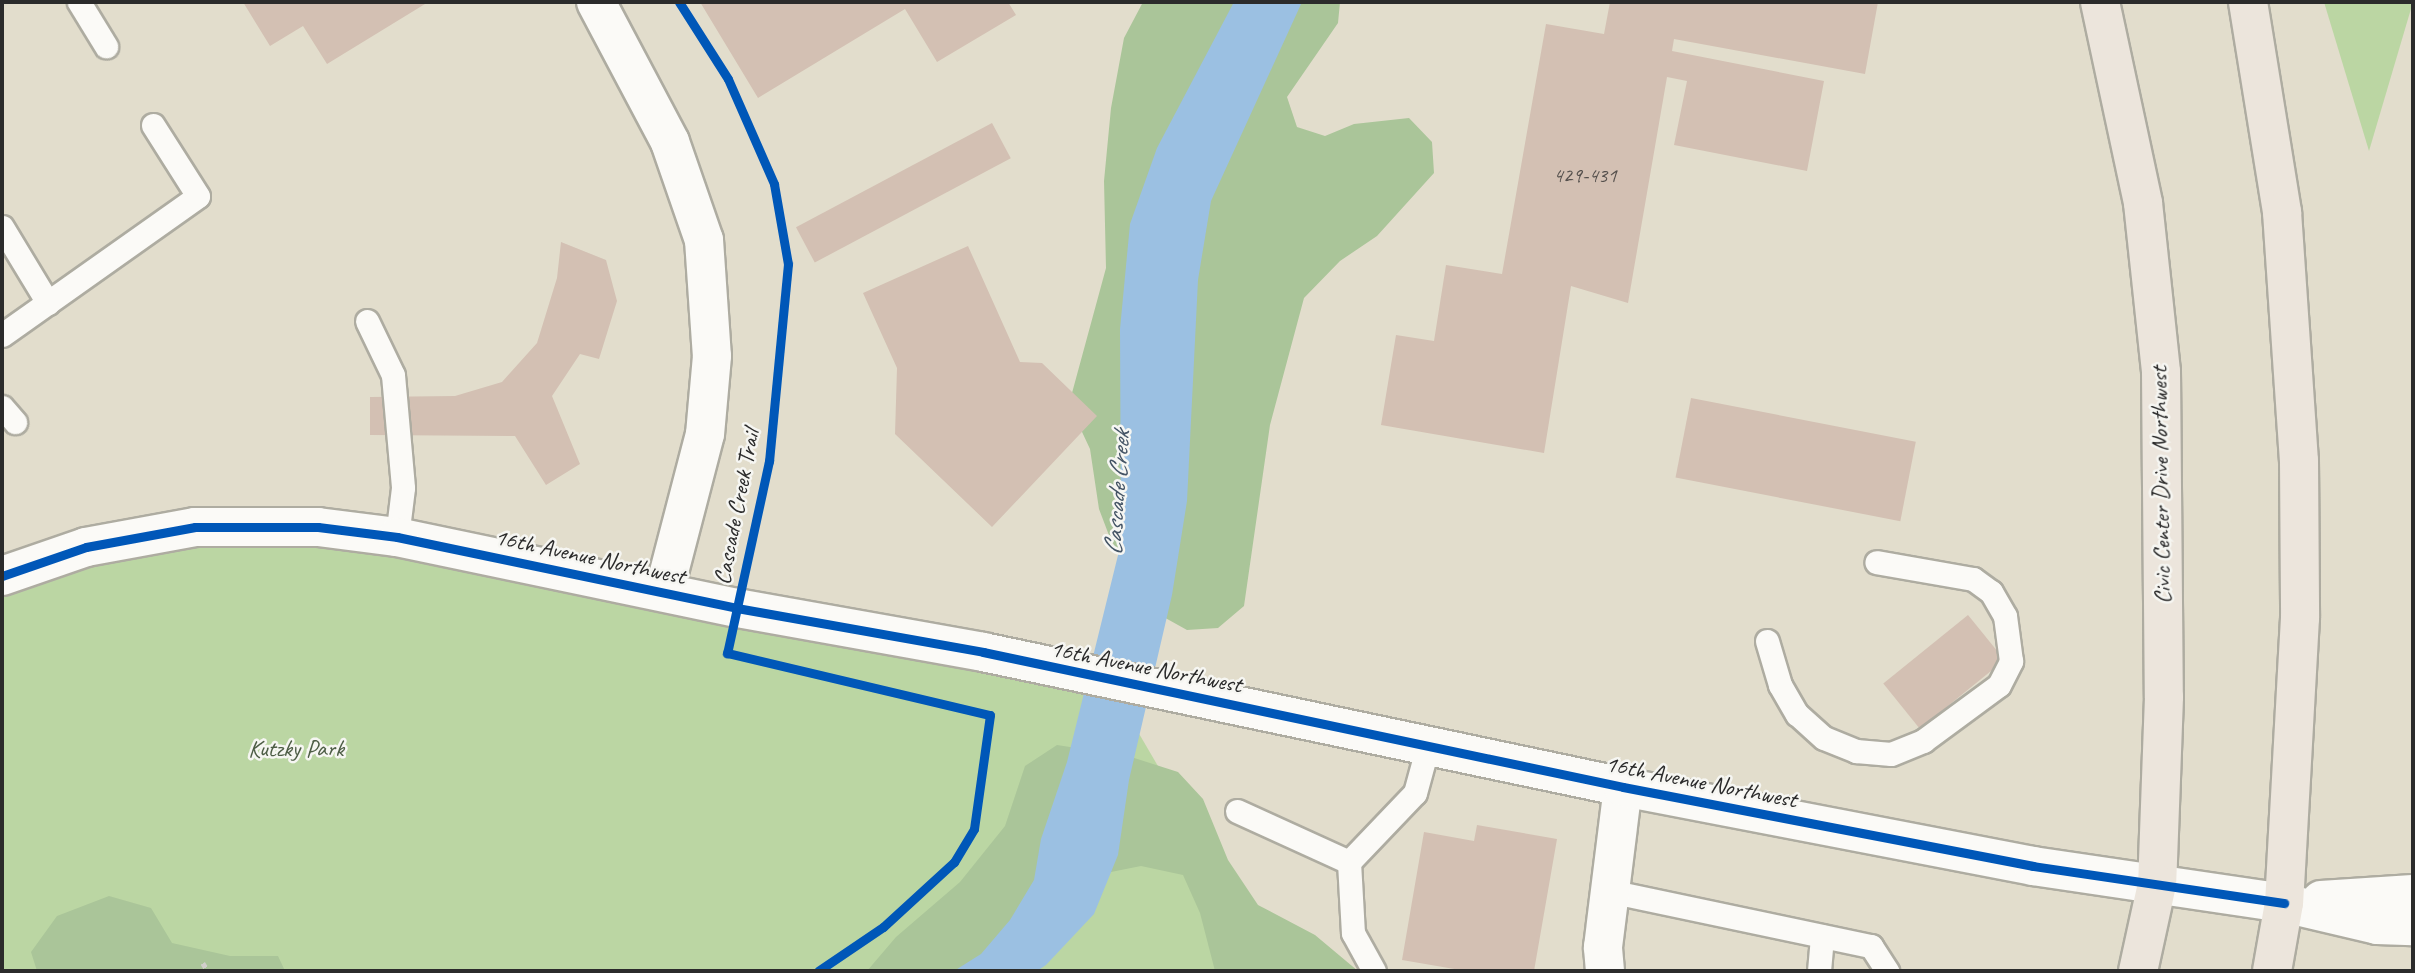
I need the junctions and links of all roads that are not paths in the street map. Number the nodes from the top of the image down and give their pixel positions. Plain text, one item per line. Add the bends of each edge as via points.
1 (79, 2) edge
2 (596, 2) edge
3 (2100, 2) edge
4 (2248, 2) edge
5 (106, 46) dead end
6 (153, 125) dead end
7 (2, 227) edge
8 (48, 303) junction
9 (367, 321) dead end
10 (2, 335) edge
11 (397, 537) junction
12 (1876, 562) dead end
13 (2, 576) edge
14 (664, 591) junction
15 (1767, 641) dead end
16 (1428, 745) junction
17 (1622, 787) junction
18 (1237, 811) dead end
19 (1349, 862) junction
20 (2157, 884) junction
21 (1609, 891) junction
22 (2284, 903) junction
23 (2409, 922) edge
24 (1822, 936) junction
25 (1374, 971) edge
26 (1605, 971) edge
27 (1819, 971) edge
28 (1887, 971) edge
29 (2138, 971) edge
30 (2272, 971) edge

1 - 5 lane
2 - 14 street via 670,142 704,240 712,356 705,434
3 - 20 main road, Civic Center Drive Northwest via 2143,203 2161,372 2164,698
4 - 22 main road via 2282,212 2300,461 2300,618
6 - 8 lane via 198,196
7 - 8 lane
8 - 10 lane
9 - 11 lane via 393,375 403,488
11 - 13 street, 16th Avenue Northwest via 318,527 195,527 86,547
11 - 14 street, 16th Avenue Northwest
12 - 15 lane via 1973,579 1991,592 2005,616 2011,661 1999,685 1923,741 1891,754 1856,751 1824,738 1797,714 1780,685
14 - 16 street, 16th Avenue Northwest
16 - 17 street, 16th Avenue Northwest
16 - 19 lane via 1415,793
17 - 20 street, 16th Avenue Northwest via 2033,866
17 - 21 street
18 - 19 lane
19 - 25 lane via 1353,933
20 - 22 street, 16th Avenue Northwest
20 - 29 main road, Civic Center Drive Northwest
21 - 24 lane
21 - 26 street
22 - 23 street, 16th Avenue Northwest
22 - 30 main road
24 - 27 lane
24 - 28 lane via 1871,946

